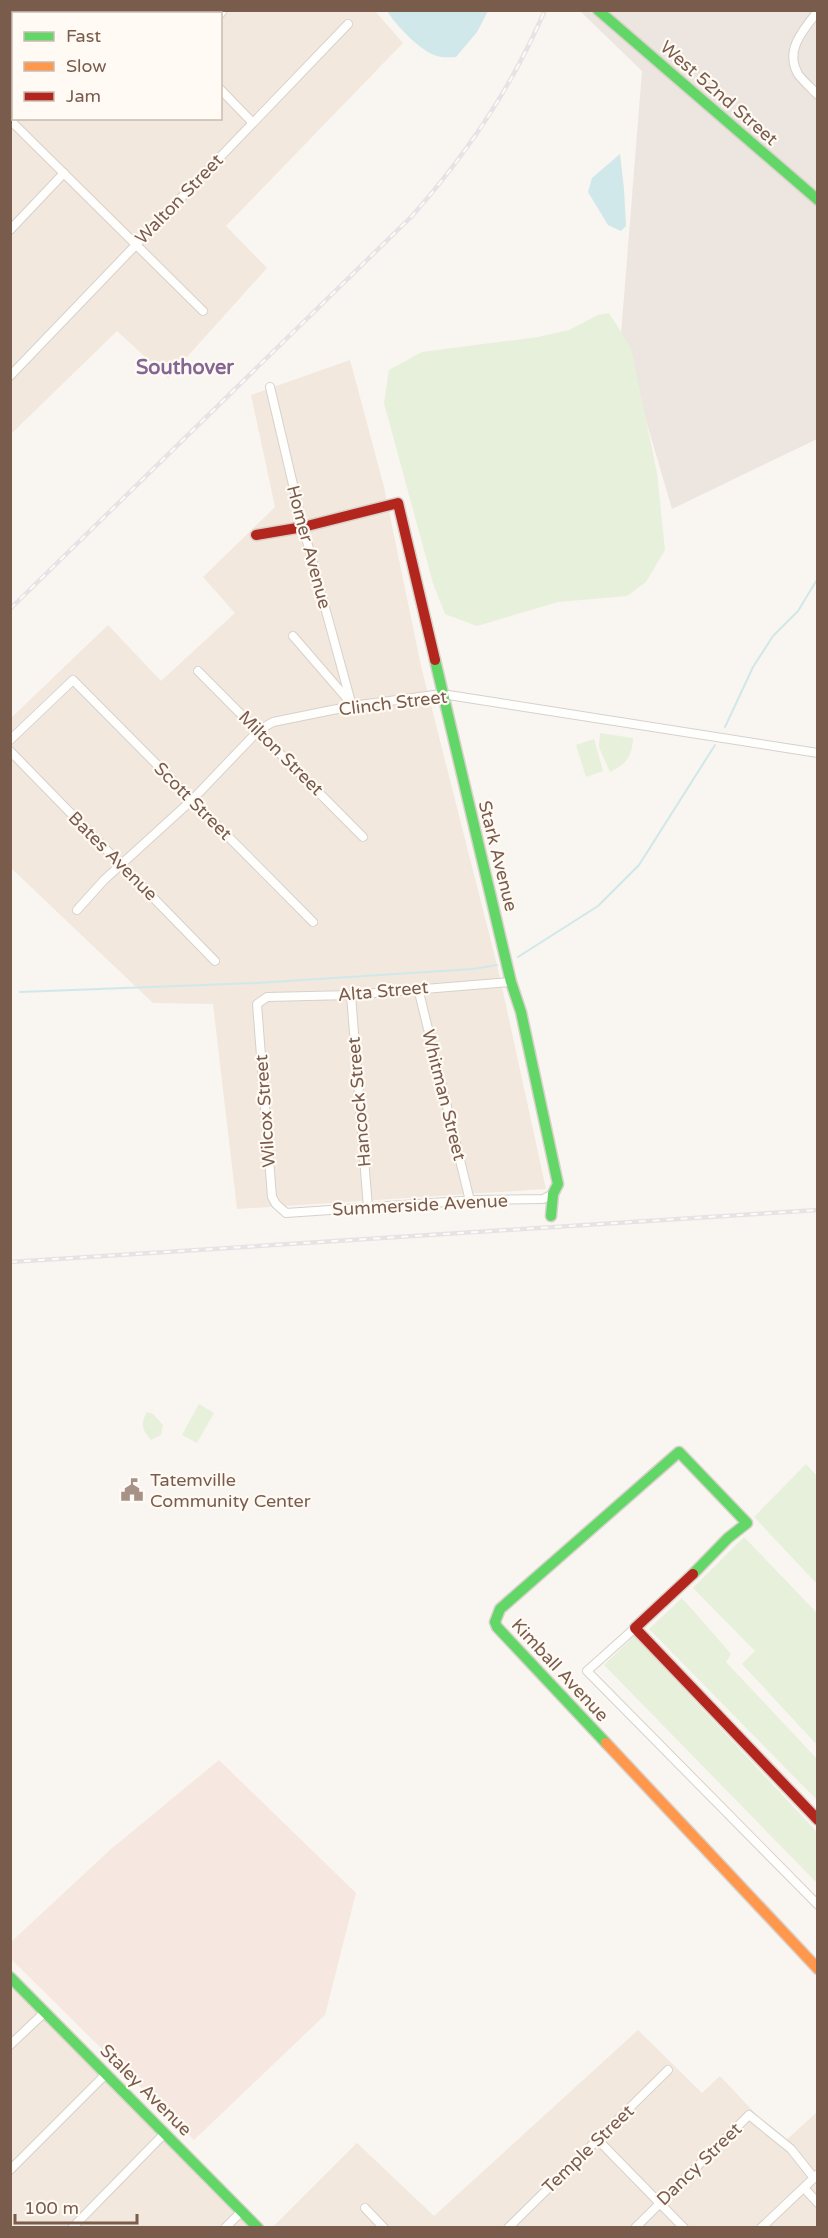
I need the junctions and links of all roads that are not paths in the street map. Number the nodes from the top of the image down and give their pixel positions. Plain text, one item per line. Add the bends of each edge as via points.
1 (598, 10) edge
2 (817, 11) edge
3 (348, 24) dead end
4 (222, 91) edge
5 (818, 95) edge
6 (10, 120) edge
7 (252, 122) junction
8 (64, 173) junction
9 (818, 200) edge
10 (10, 230) edge
11 (136, 244) junction
12 (203, 311) dead end
13 (10, 376) edge
14 (270, 387) dead end
15 (303, 527) junction
16 (256, 535) dead end
17 (293, 636) dead end
18 (198, 671) dead end
19 (442, 694) junction
20 (352, 706) junction
21 (259, 730) junction
22 (10, 740) edge
23 (10, 751) edge
24 (818, 753) edge
25 (192, 800) junction
26 (363, 837) dead end
27 (121, 865) junction
28 (77, 910) dead end
29 (313, 921) dead end
30 (215, 961) dead end
31 (511, 982) junction
32 (418, 988) junction
33 (351, 995) junction
34 (257, 1004) joint
35 (553, 1194) junction
36 (470, 1201) junction
37 (368, 1208) junction
38 (286, 1213) joint
39 (551, 1216) dead end
40 (635, 1628) junction
41 (818, 1820) edge
42 (818, 1905) edge
43 (818, 1969) edge
44 (10, 1977) edge
45 (45, 2012) junction
46 (10, 2045) edge
47 (669, 2070) dead end
48 (106, 2074) junction
49 (165, 2133) junction
50 (598, 2140) junction
51 (10, 2170) edge
52 (816, 2176) edge
53 (804, 2188) junction
54 (660, 2202) junction
55 (818, 2202) edge
56 (365, 2208) dead end
57 (242, 2211) junction
58 (72, 2228) edge
59 (225, 2228) edge
60 (258, 2228) edge
61 (384, 2228) edge
62 (508, 2228) edge
63 (635, 2228) edge
64 (684, 2228) edge
65 (761, 2228) edge

1 - 9 street, West 52nd Street
2 - 5 street via 796,38 793,56 797,73
3 - 7 street, Walton Street
4 - 7 street
6 - 8 street
7 - 11 street, Walton Street
8 - 10 street
8 - 11 street
11 - 12 street
11 - 13 street, Walton Street
14 - 15 street, Homer Avenue
15 - 16 street
15 - 19 street, Stark Avenue via 398,504
15 - 20 street, Homer Avenue
17 - 20 street
18 - 21 street, Milton Street
19 - 20 street, Clinch Street
19 - 24 street, Clinch Street
19 - 31 street, Stark Avenue
20 - 21 street, Clinch Street via 273,722
21 - 25 street, Clinch Street
21 - 26 street, Milton Street
22 - 25 street, Scott Street via 73,680
23 - 27 street, Bates Avenue
25 - 27 street, Clinch Street
25 - 29 street, Scott Street
27 - 28 street, Clinch Street
27 - 30 street, Bates Avenue
31 - 32 street, Alta Street
31 - 35 street, Stark Avenue via 558,1184
32 - 33 street, Alta Street
32 - 36 street, Whitman Street
33 - 34 street, Alta Street via 267,997
33 - 37 street, Hancock Street
34 - 38 street, Wilcox Street via 272,1197
35 - 36 street, Summerside Avenue via 543,1199
35 - 39 street, Stark Avenue
36 - 37 street, Summerside Avenue
37 - 38 street, Summerside Avenue
40 - 41 street
40 - 42 street via 587,1671
40 - 43 street, Kimball Avenue via 747,1523 679,1452 500,1610 495,1622
44 - 45 street, Staley Avenue
45 - 46 street
45 - 48 street, Staley Avenue
47 - 50 street, Temple Street
48 - 49 street, Staley Avenue
48 - 51 street
49 - 57 street, Staley Avenue
49 - 58 street
50 - 54 street
50 - 62 street, Temple Street
52 - 53 street
52 - 54 street, Dancy Street via 791,2149 749,2115
53 - 55 street
53 - 65 street
54 - 63 street, Dancy Street
54 - 64 street
56 - 61 street
57 - 59 street
57 - 60 street, Staley Avenue

